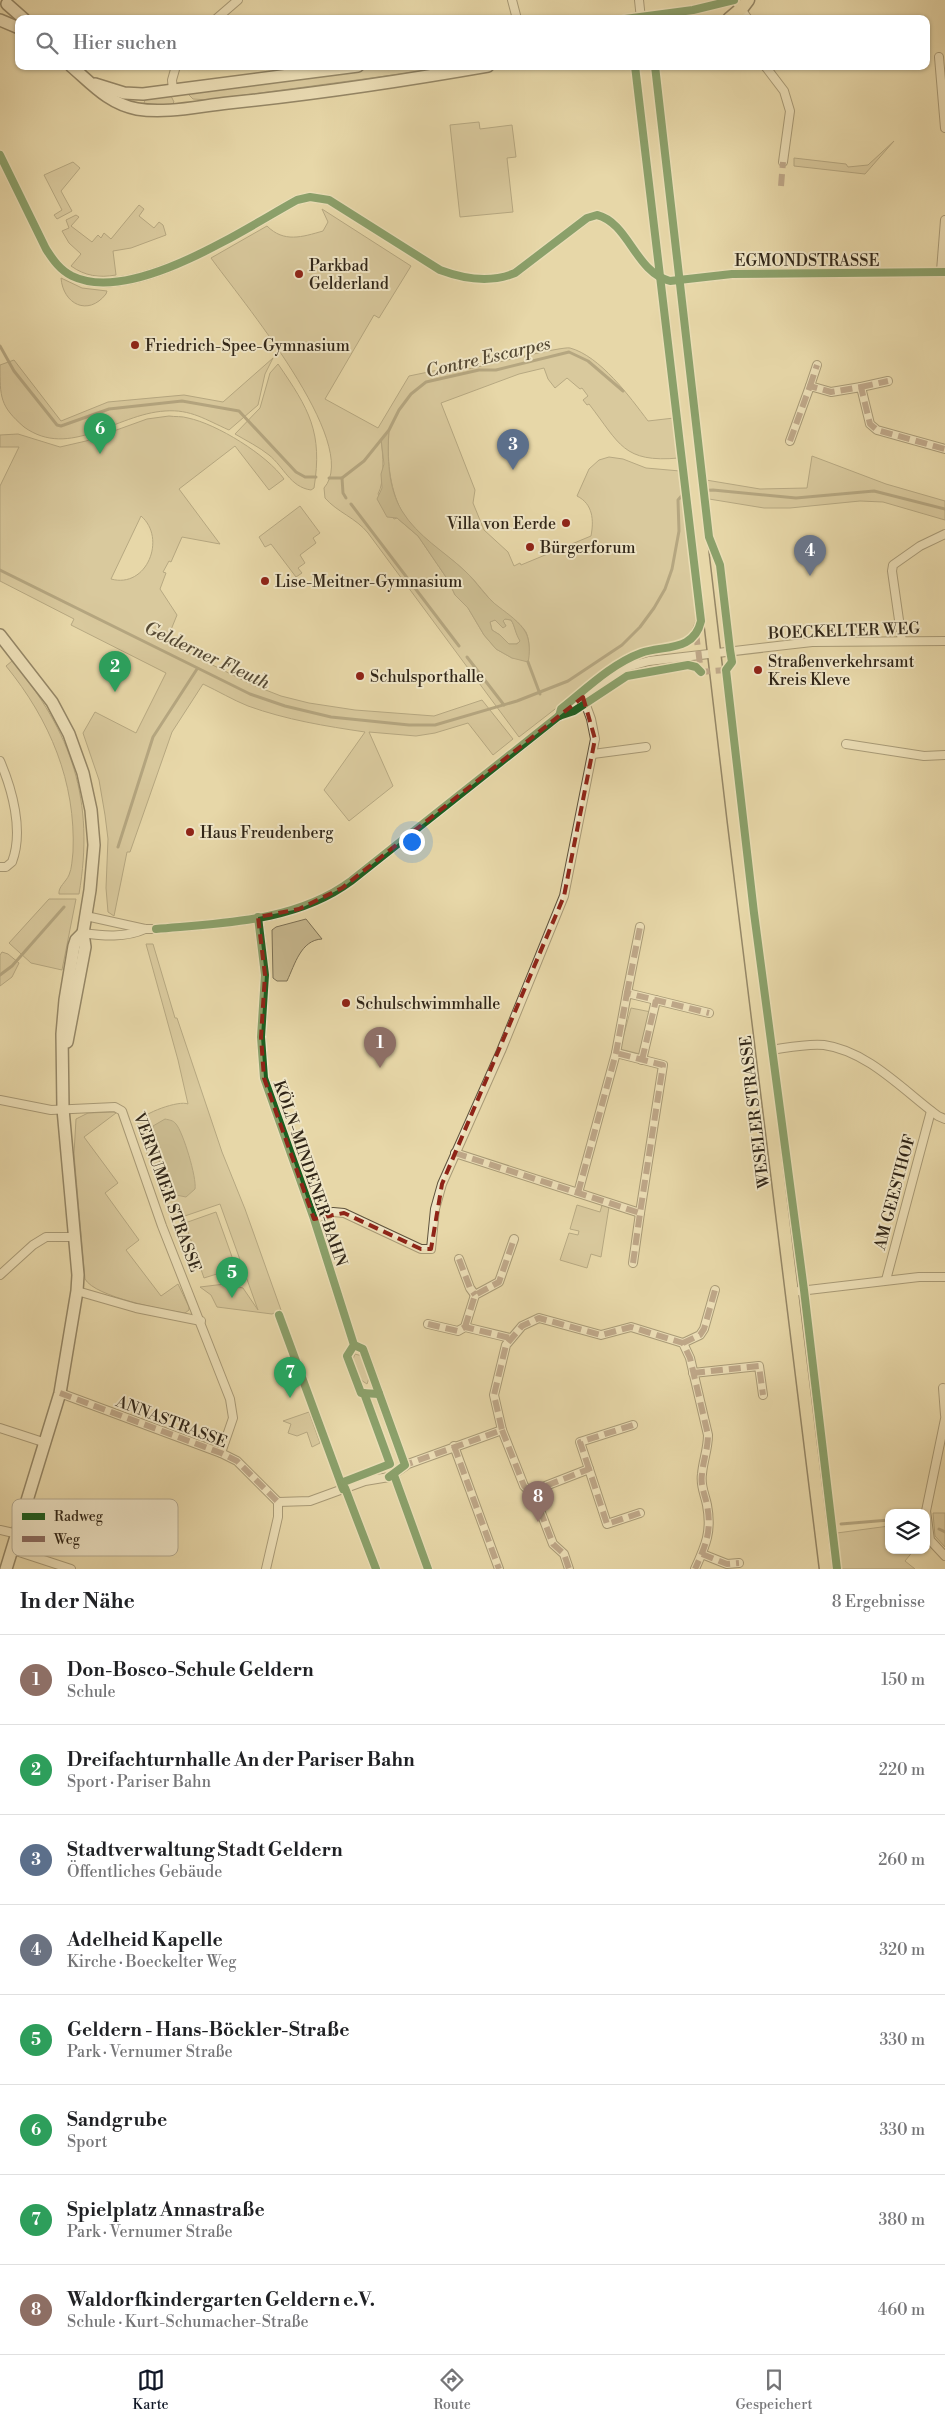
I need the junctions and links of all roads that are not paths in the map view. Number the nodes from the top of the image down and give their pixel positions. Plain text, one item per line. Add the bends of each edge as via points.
1 (238, 0) edge
2 (512, 0) edge
3 (639, 0) edge
4 (7, 2) edge
5 (20, 15) edge
6 (221, 15) edge
7 (516, 15) edge
8 (641, 15) edge
9 (0, 16) edge
10 (0, 20) edge
11 (15, 26) edge
12 (939, 57) dead end
13 (77, 70) edge
14 (175, 70) edge
15 (327, 70) edge
16 (461, 70) edge
17 (646, 70) edge
18 (768, 70) edge
19 (89, 81) junction
20 (173, 90) junction
21 (184, 108) junction
22 (945, 128) edge
23 (0, 155) edge
24 (784, 162) dead end
25 (945, 220) edge
26 (943, 271) edge
27 (670, 281) junction
28 (817, 365) dead end
29 (888, 382) dead end
30 (810, 386) junction
31 (861, 387) junction
32 (790, 441) dead end
33 (945, 449) edge
34 (945, 534) edge
35 (0, 635) edge
36 (945, 641) edge
37 (902, 642) junction
38 (714, 652) junction
39 (583, 697) junction
40 (846, 744) dead end
41 (646, 747) dead end
42 (593, 754) junction
43 (945, 756) edge
44 (0, 761) edge
45 (0, 867) edge
46 (86, 916) junction
47 (258, 917) junction
48 (640, 926) dead end
49 (145, 929) junction
50 (83, 933) junction
51 (627, 993) junction
52 (656, 1000) junction
53 (709, 1013) dead end
54 (763, 1051) junction
55 (616, 1053) junction
56 (642, 1060) junction
57 (0, 1100) edge
58 (63, 1109) junction
59 (930, 1111) junction
60 (945, 1119) edge
61 (455, 1153) junction
62 (578, 1193) junction
63 (640, 1213) junction
64 (314, 1219) junction
65 (74, 1237) junction
66 (514, 1239) dead end
67 (459, 1259) dead end
68 (634, 1262) dead end
69 (0, 1275) edge
70 (945, 1277) edge
71 (886, 1280) junction
72 (714, 1290) dead end
73 (77, 1291) junction
74 (790, 1292) junction
75 (475, 1295) junction
76 (201, 1321) junction
77 (428, 1324) dead end
78 (465, 1327) junction
79 (510, 1338) junction
80 (683, 1343) junction
81 (354, 1345) junction
82 (693, 1374) junction
83 (943, 1388) dead end
84 (60, 1393) junction
85 (379, 1394) junction
86 (763, 1395) dead end
87 (945, 1417) edge
88 (633, 1425) dead end
89 (0, 1428) edge
90 (502, 1430) junction
91 (46, 1443) junction
92 (454, 1446) junction
93 (221, 1453) junction
94 (406, 1465) junction
95 (589, 1469) junction
96 (392, 1476) junction
97 (346, 1488) junction
98 (530, 1492) junction
99 (29, 1499) edge
100 (278, 1502) junction
101 (640, 1512) dead end
102 (12, 1553) edge
103 (702, 1554) junction
104 (31, 1556) edge
105 (945, 1556) edge
106 (739, 1563) dead end
107 (6, 1569) edge
108 (71, 1569) edge
109 (266, 1569) edge
110 (376, 1569) edge
111 (428, 1569) edge
112 (499, 1569) edge
113 (569, 1569) edge
114 (696, 1569) edge
115 (826, 1569) edge

1 - 6 street
2 - 7 street
3 - 8 street
4 - 5 street
4 - 9 street
10 - 11 street
12 - 22 street
13 - 19 street
14 - 20 street
15 - 20 street
16 - 21 street
17 - 27 main road, WESELER STRASSE
18 - 24 street via 784,90 790,111
19 - 20 street via 124,93
19 - 21 street via 113,101 136,109
20 - 21 street
23 - 27 street via 54,261 72,276 92,282 121,282 154,273 202,252 297,200 319,197 329,200 440,270 478,279 515,273 587,218 597,215 613,223 650,270 661,279
25 - 26 street
26 - 27 street, EGMONDSTRASSE via 732,274
27 - 38 main road, WESELER STRASSE
28 - 30 street
29 - 31 street
30 - 31 street via 831,392
30 - 32 street
31 - 33 street via 870,424 877,430
34 - 37 street via 893,565
35 - 46 street via 52,702 69,734 83,773 94,845
36 - 37 street, BOECKELTER WEG
37 - 38 street, BOECKELTER WEG via 812,642
38 - 39 street, BOECKELTER WEG via 635,664
38 - 54 main road, WESELER STRASSE
39 - 42 street via 594,729
39 - 47 street, BOECKELTER WEG via 342,888 299,909
40 - 43 street via 924,756
41 - 42 street
42 - 61 street via 562,904
44 - 45 street via 12,796 16,832 12,862
46 - 49 street
46 - 50 street
47 - 49 street, BOECKELTER WEG
47 - 64 street, KÖLN-MINDENER-BAHN via 265,975 261,1037 264,1078
48 - 51 street
49 - 50 street via 112,935
50 - 58 street via 74,946 65,1000
51 - 52 street
51 - 55 street
52 - 53 street
52 - 56 street
54 - 59 street via 827,1046 868,1062
54 - 74 main road, WESELER STRASSE
55 - 56 street
55 - 62 street
56 - 63 street via 663,1065
57 - 58 street, VERNUMER STRASSE via 45,1109
58 - 65 street
58 - 76 street, VERNUMER STRASSE via 115,1107 122,1111 155,1208
59 - 60 street
59 - 71 street, AM GEESTHOF
61 - 62 street
61 - 64 street via 436,1200 433,1243 429,1250 344,1213 333,1212
62 - 63 street
63 - 68 street
64 - 81 street, KÖLN-MINDENER-BAHN
65 - 69 street via 46,1238 33,1245
65 - 73 street
66 - 75 street via 499,1282
67 - 75 street
70 - 71 street
71 - 74 street
72 - 80 street via 704,1329
73 - 76 street via 136,1308
73 - 84 street
74 - 115 main road, WESELER STRASSE
75 - 78 street
76 - 93 street, VERNUMER STRASSE via 233,1408
77 - 78 street via 458,1331
78 - 79 street
79 - 80 street via 522,1326 539,1318 601,1335 632,1327
79 - 90 street via 494,1395
80 - 82 street
81 - 85 street, KÖLN-MINDENER-BAHN via 363,1349
81 - 85 street, KÖLN-MINDENER-BAHN via 347,1356 361,1393
82 - 86 street via 759,1366
82 - 103 street via 708,1436 702,1492 707,1503 710,1532
83 - 87 street
84 - 91 street
84 - 93 street, ANNASTRASSE
85 - 94 street, KÖLN-MINDENER-BAHN
87 - 105 street via 926,1510 930,1540
88 - 95 street via 580,1442
89 - 91 street
90 - 92 street
90 - 98 street via 524,1486
91 - 99 street
92 - 94 street
92 - 112 street
93 - 100 street, ANNASTRASSE via 246,1468
94 - 96 street
95 - 98 street
95 - 101 street via 608,1524
96 - 97 street via 373,1478
96 - 111 street
97 - 100 street via 310,1502
97 - 110 street
98 - 113 street via 535,1497 552,1544 564,1554
100 - 109 street via 278,1517
102 - 107 street
103 - 106 street via 727,1564
103 - 114 street
104 - 108 street

